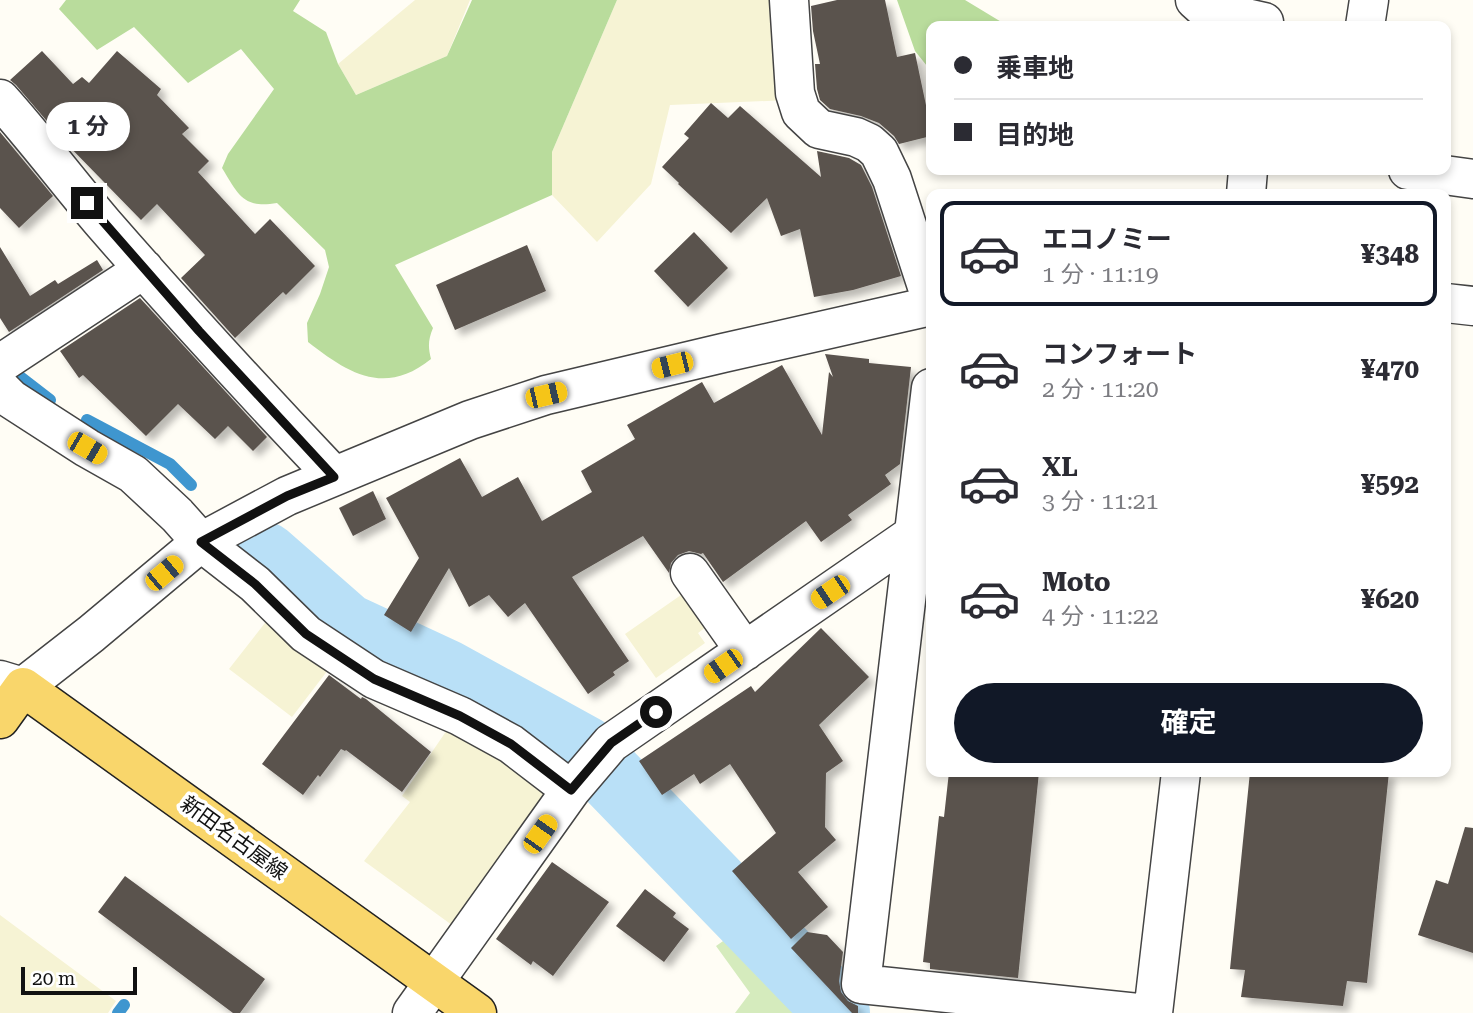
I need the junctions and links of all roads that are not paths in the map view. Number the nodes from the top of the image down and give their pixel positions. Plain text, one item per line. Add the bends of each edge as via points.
1 (789, 0) edge
2 (1195, 0) edge
3 (1369, 0) edge
4 (1264, 16) edge
5 (1366, 21) edge
6 (0, 99) edge
7 (1444, 175) edge
8 (1473, 179) edge
9 (144, 269) junction
10 (926, 284) edge
11 (1451, 304) edge
12 (1473, 306) edge
13 (926, 307) edge
14 (0, 364) edge
15 (0, 387) edge
16 (926, 431) edge
17 (334, 477) junction
18 (914, 534) junction
19 (201, 542) junction
20 (690, 573) dead end
21 (745, 651) junction
22 (12, 683) edge
23 (0, 719) edge
24 (1180, 777) edge
25 (575, 785) junction
26 (435, 982) junction
27 (412, 1013) edge
28 (477, 1013) edge
29 (1138, 1013) edge
30 (1153, 1013) edge

1 - 10 street via 795,93 801,112 819,129 856,136 879,152
2 - 4 street via 1205,9
3 - 5 street
6 - 9 street
7 - 8 street
9 - 14 street
9 - 17 street
11 - 12 street
13 - 17 street via 546,395 470,420
15 - 19 street via 11,399 133,474
16 - 18 street
17 - 19 street via 287,496
18 - 21 street
18 - 29 street via 861,984
19 - 22 street via 101,625
19 - 25 street via 255,584 306,634 374,679 460,716
20 - 21 street
21 - 25 street via 609,745
22 - 23 main road
22 - 26 main road, 新田名古屋線
24 - 30 street
25 - 26 street
26 - 27 street
26 - 28 main road, 新田名古屋線

